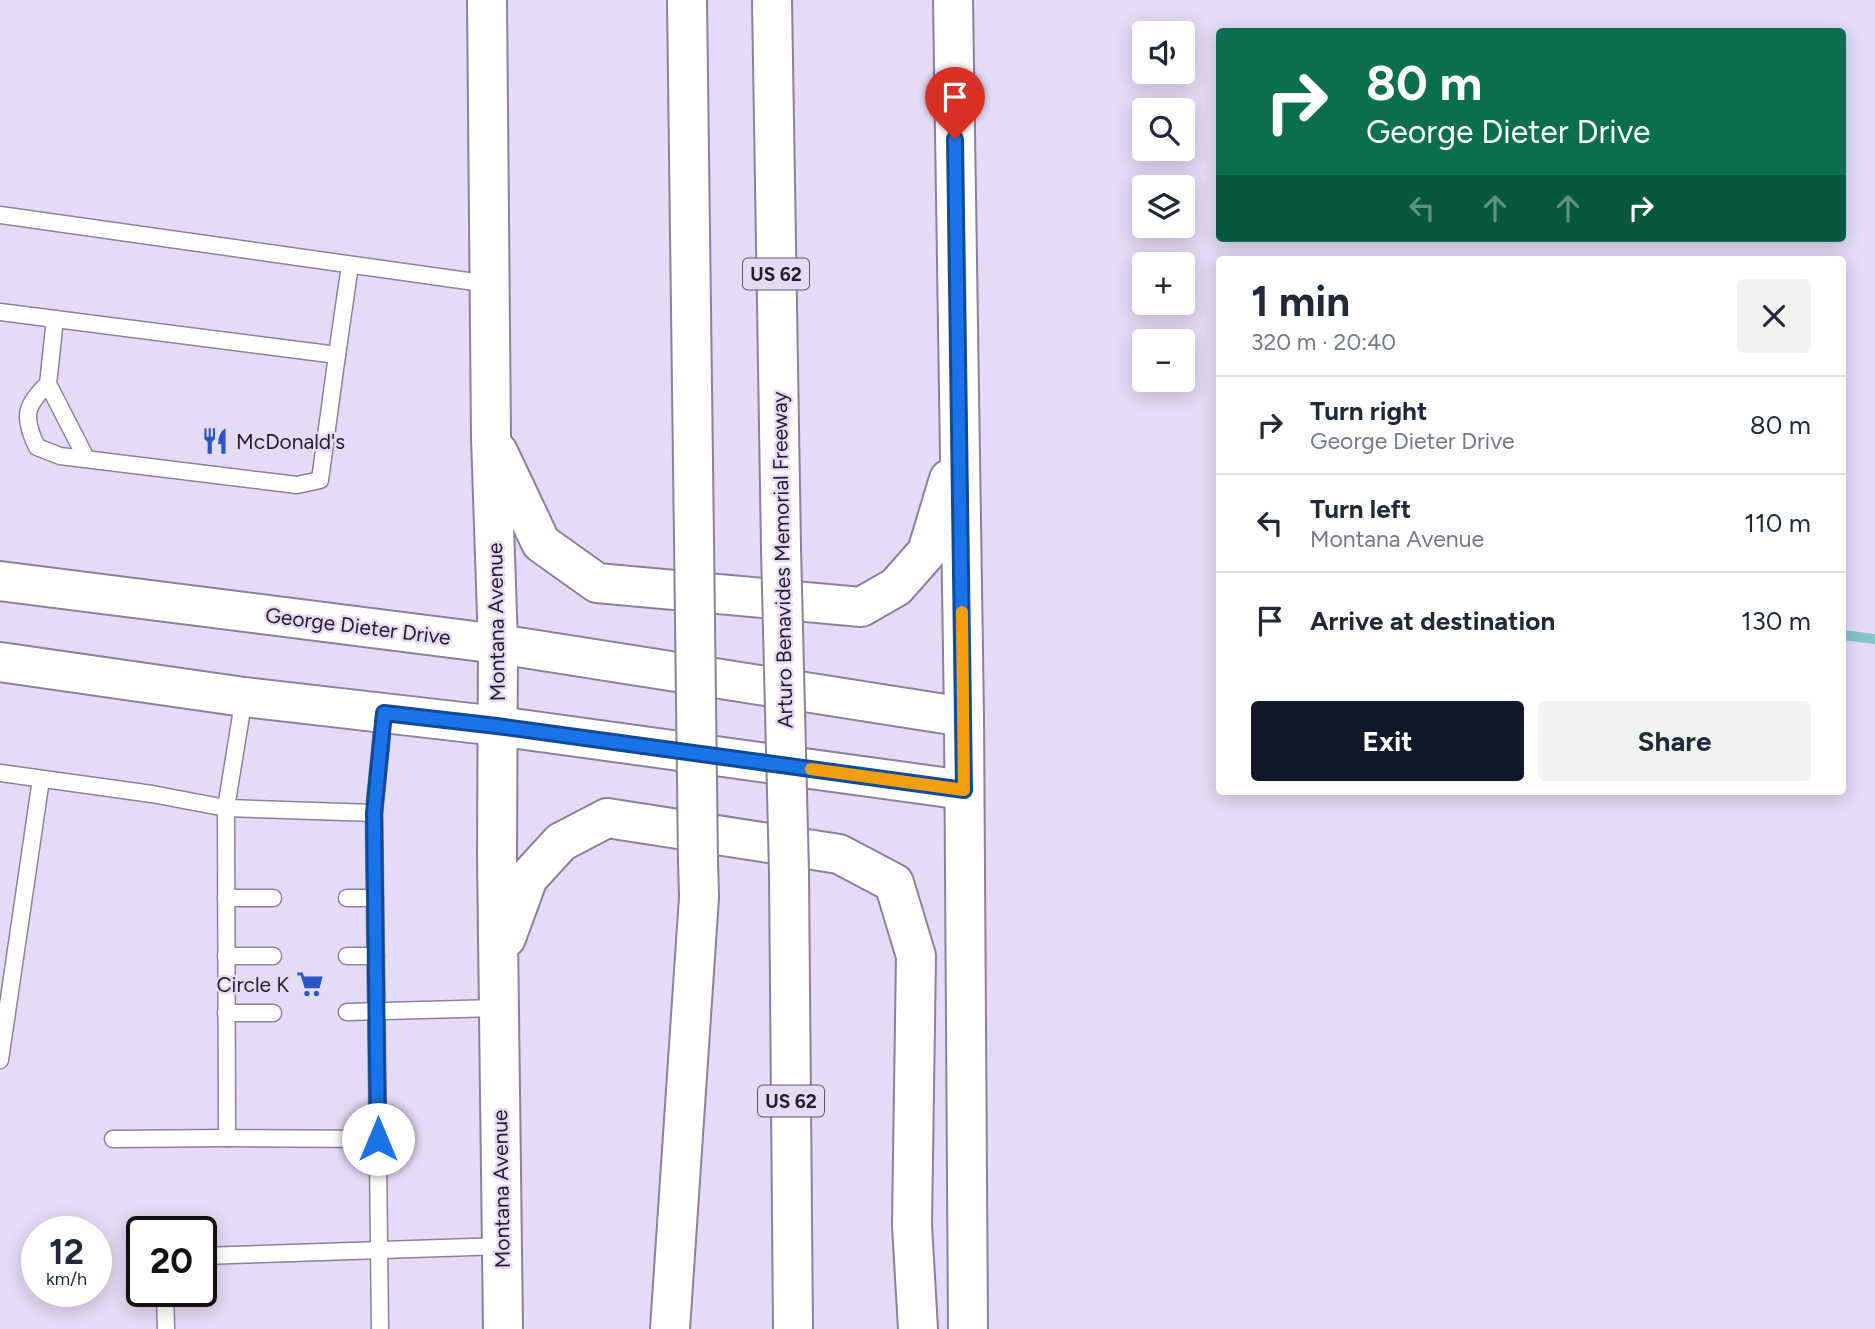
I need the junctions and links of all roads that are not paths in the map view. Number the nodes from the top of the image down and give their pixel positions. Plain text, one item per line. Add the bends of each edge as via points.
1 (487, 0) edge
2 (687, 0) edge
3 (772, 0) edge
4 (953, 0) edge
5 (0, 215) edge
6 (350, 265) junction
7 (489, 284) junction
8 (0, 312) edge
9 (55, 319) junction
10 (337, 355) junction
11 (48, 384) junction
12 (491, 437) junction
13 (960, 444) junction
14 (86, 458) junction
15 (0, 581) edge
16 (498, 643) junction
17 (0, 662) edge
18 (244, 697) junction
19 (384, 713) junction
20 (964, 718) junction
21 (497, 726) junction
22 (0, 773) edge
23 (41, 779) junction
24 (964, 790) junction
25 (226, 808) junction
26 (374, 813) junction
27 (226, 898) junction
28 (273, 898) dead end
29 (347, 898) dead end
30 (375, 898) junction
31 (226, 956) junction
32 (273, 956) dead end
33 (347, 956) dead end
34 (376, 956) junction
35 (498, 1008) junction
36 (377, 1011) junction
37 (347, 1012) dead end
38 (226, 1013) junction
39 (273, 1013) dead end
40 (0, 1060) edge
41 (227, 1138) junction
42 (113, 1139) dead end
43 (378, 1139) junction
44 (502, 1246) junction
45 (380, 1249) junction
46 (217, 1255) edge
47 (165, 1307) edge
48 (166, 1329) edge
49 (380, 1329) edge
50 (503, 1329) edge
51 (670, 1329) edge
52 (793, 1329) edge
53 (918, 1329) edge
54 (968, 1329) edge

1 - 7 main road, Montana Avenue
2 - 51 main road, bridge via 699,879
3 - 52 main road, Arturo Benavides Memorial Freeway / US 62, bridge
4 - 13 main road
5 - 6 lane
6 - 7 lane
6 - 10 lane
7 - 12 main road, Montana Avenue
8 - 9 lane
9 - 10 lane
9 - 11 lane
10 - 14 lane via 320,480 297,485
11 - 14 lane
11 - 14 lane via 32,399 26,424 37,447 60,456
12 - 13 main road via 541,543 597,583 861,607 896,587 927,552
12 - 16 main road, Montana Avenue
13 - 20 main road
15 - 16 main road, George Dieter Drive
16 - 20 main road, George Dieter Drive
16 - 21 main road, Montana Avenue
17 - 18 main road
18 - 19 main road
18 - 25 lane
19 - 21 main road
19 - 26 lane
20 - 24 main road
21 - 24 main road
21 - 35 main road, Montana Avenue
22 - 23 lane
23 - 25 lane
23 - 40 lane
24 - 54 main road
25 - 26 lane
25 - 27 lane
26 - 30 lane
27 - 28 lane
27 - 31 lane
29 - 30 lane
30 - 34 lane
31 - 32 lane
31 - 38 lane
33 - 34 lane
34 - 36 lane
35 - 36 lane
35 - 44 main road, Montana Avenue
35 - 53 main road via 507,934 528,878 561,842 607,818 839,854 894,883 916,956 912,1225
36 - 37 lane
36 - 43 lane
38 - 39 lane
38 - 41 lane
41 - 42 lane
41 - 43 lane
43 - 45 lane
44 - 45 lane
44 - 50 main road, Montana Avenue
45 - 46 lane
45 - 49 lane
47 - 48 lane

